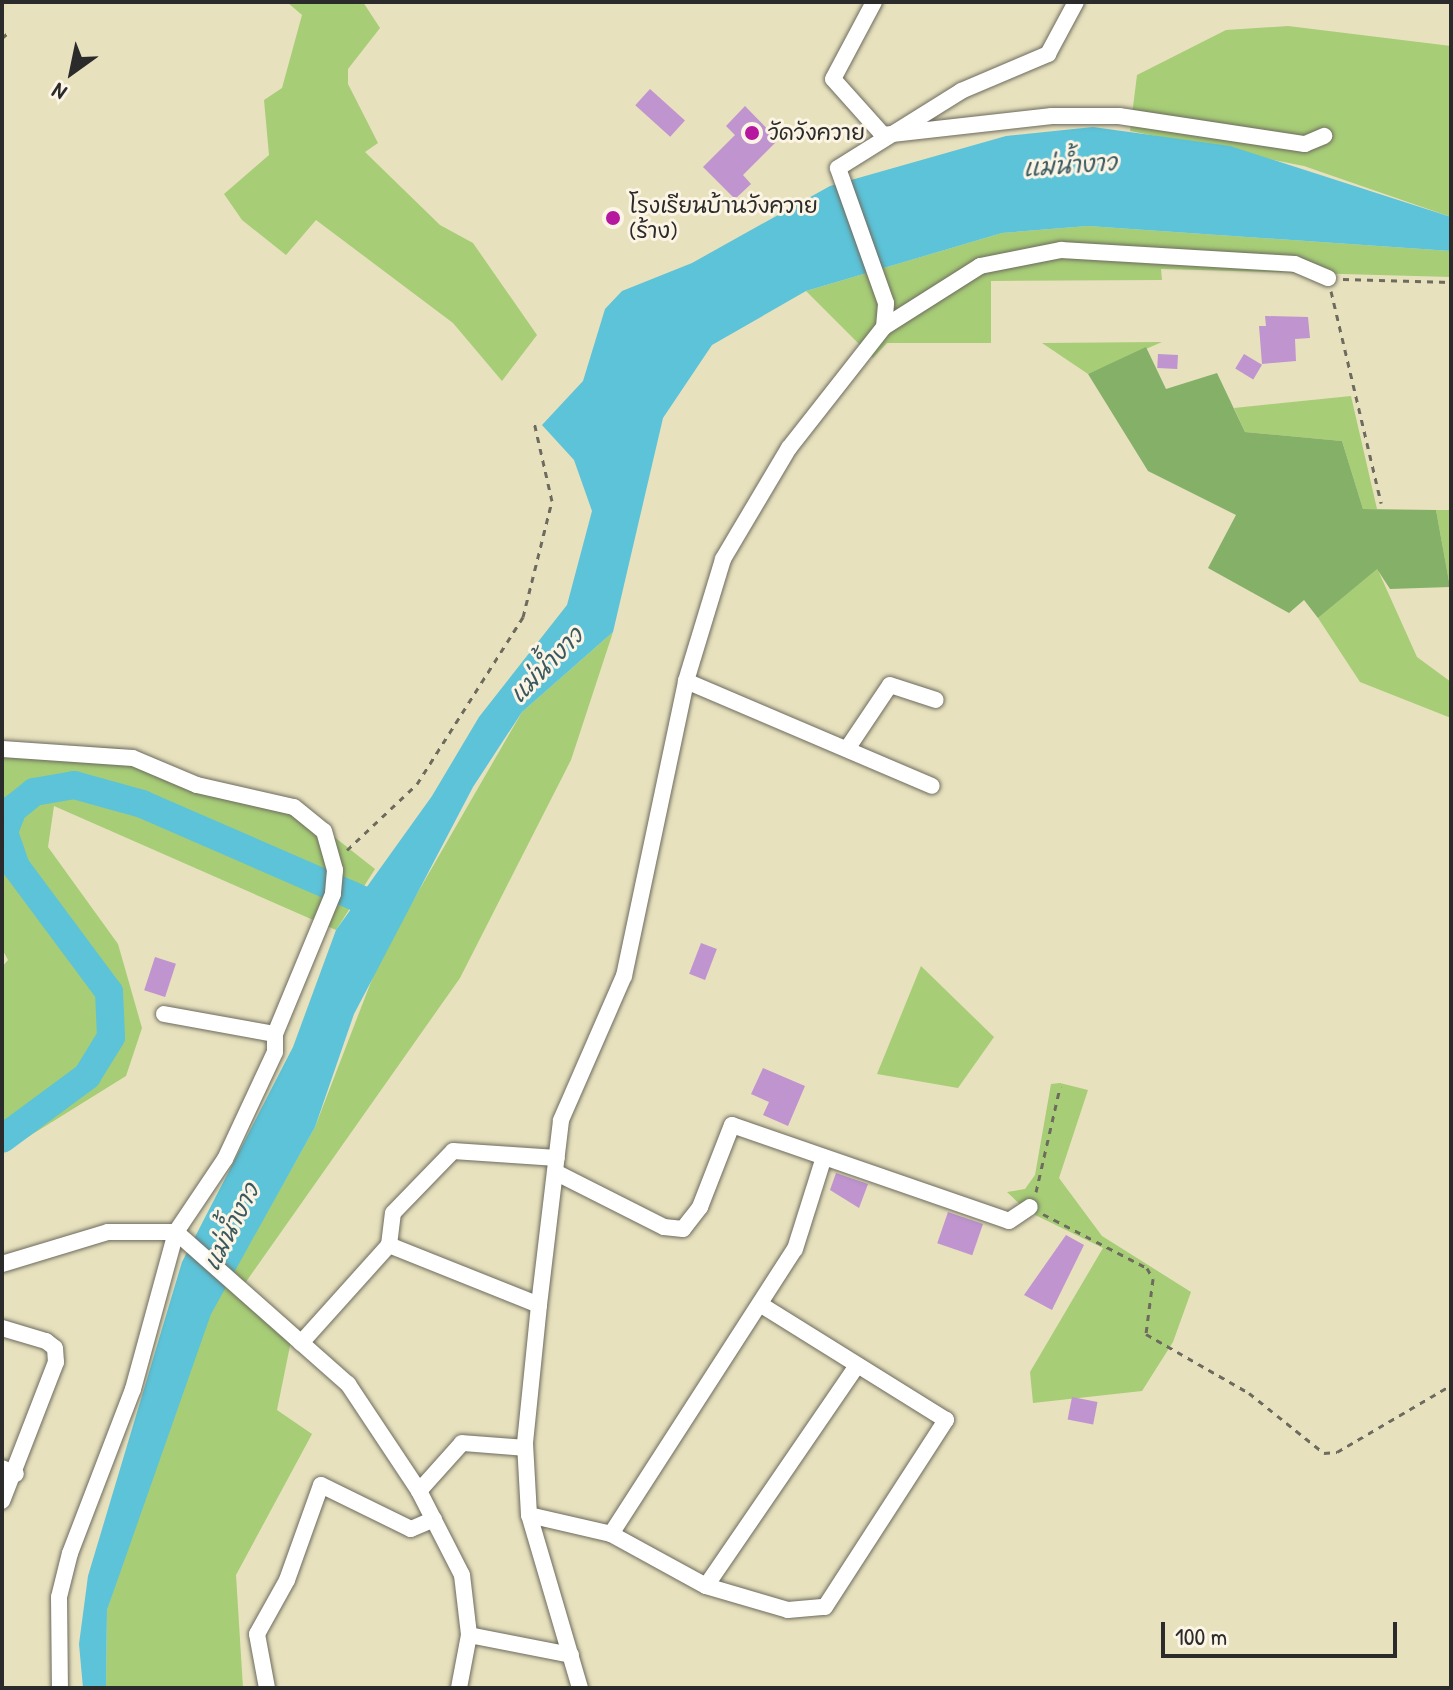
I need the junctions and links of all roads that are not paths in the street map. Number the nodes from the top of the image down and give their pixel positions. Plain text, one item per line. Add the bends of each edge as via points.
1 (874, 2) edge
2 (1076, 2) edge
3 (883, 135) junction
4 (1324, 136) dead end
5 (1328, 278) road end
6 (884, 327) junction
7 (686, 681) junction
8 (936, 700) dead end
9 (849, 746) junction
10 (2, 749) edge
11 (932, 786) dead end
12 (164, 1014) dead end
13 (275, 1034) junction
14 (823, 1160) junction
15 (556, 1165) junction
16 (1030, 1207) road end
17 (182, 1236) junction
18 (389, 1245) junction
19 (2, 1264) edge
20 (539, 1305) junction
21 (761, 1305) junction
22 (2, 1328) edge
23 (301, 1343) junction
24 (855, 1368) junction
25 (525, 1448) junction
26 (9, 1471) edge
27 (419, 1491) junction
28 (2, 1501) edge
29 (529, 1515) junction
30 (434, 1519) junction
31 (611, 1534) junction
32 (706, 1586) junction
33 (469, 1635) junction
34 (571, 1655) junction
35 (60, 1688) edge
36 (267, 1688) edge
37 (459, 1688) edge
38 (580, 1688) edge

1 - 3 street via 833,79
2 - 3 street via 1048,54
3 - 4 street via 1065,116 1119,116 1305,144
3 - 6 street via 838,168 886,303
5 - 6 street via 1295,264 1237,257 1061,250 980,266
6 - 7 street via 789,448 723,559
7 - 9 street
7 - 15 street via 624,976 561,1120
8 - 9 street via 890,685
9 - 11 street
10 - 13 street via 133,758 197,785 294,807 324,831 333,894
12 - 13 street
13 - 17 street via 275,1052
14 - 15 street via 732,1125 700,1207 683,1229 664,1227
14 - 16 street via 1009,1221
14 - 21 street via 795,1249
15 - 18 street via 453,1151 430,1182 399,1203
15 - 20 street
17 - 19 street via 108,1232
17 - 23 street via 236,1279
17 - 35 street via 133,1389 70,1553 59,1597
18 - 20 street
18 - 23 street
20 - 25 street
21 - 24 street
21 - 31 street
22 - 26 street via 55,1348
23 - 27 street via 348,1384
24 - 32 street
24 - 32 street via 946,1420 825,1607 788,1610
25 - 27 street via 462,1443
25 - 29 street
26 - 28 street
27 - 30 street
29 - 31 street
29 - 34 street
30 - 33 street via 462,1575
30 - 36 street via 411,1529 321,1485 287,1580 257,1634
31 - 32 street
33 - 34 street
33 - 37 street
34 - 38 street

